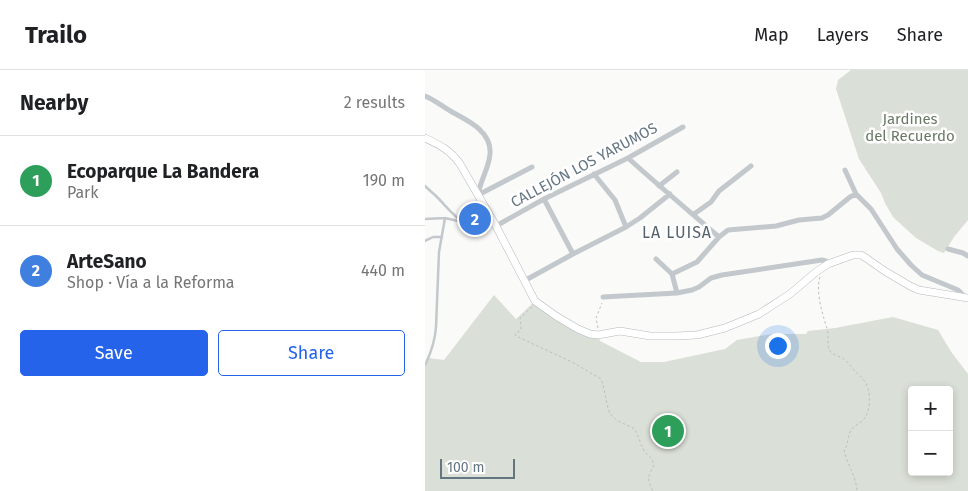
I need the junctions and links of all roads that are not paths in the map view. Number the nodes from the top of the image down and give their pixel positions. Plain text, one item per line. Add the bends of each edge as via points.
1 (425, 96) edge
2 (683, 127) dead end
3 (425, 138) edge
4 (629, 158) junction
5 (751, 166) dead end
6 (532, 167) dead end
7 (845, 170) dead end
8 (677, 172) dead end
9 (595, 174) junction
10 (425, 186) edge
11 (659, 186) junction
12 (670, 194) junction
13 (856, 194) junction
14 (478, 195) junction
15 (544, 199) junction
16 (694, 214) junction
17 (445, 218) junction
18 (425, 219) edge
19 (459, 221) junction
20 (495, 224) junction
21 (626, 227) junction
22 (442, 236) junction
23 (719, 237) junction
24 (425, 241) edge
25 (948, 250) dead end
26 (573, 254) junction
27 (968, 256) edge
28 (655, 260) dead end
29 (828, 264) junction
30 (672, 274) junction
31 (524, 281) junction
32 (677, 293) junction
33 (603, 297) road end
34 (967, 298) edge
35 (425, 365) edge

1 - 14 street via 463,117 488,138 490,157
2 - 4 street, CALLEJÓN LOS YARUMOS
3 - 14 street via 455,157
4 - 9 street, CALLEJÓN LOS YARUMOS
4 - 11 street
5 - 16 street
6 - 14 street
7 - 13 street
8 - 11 street
9 - 15 street, CALLEJÓN LOS YARUMOS
9 - 21 street via 615,200
10 - 19 lane
11 - 12 street
12 - 16 street
12 - 21 street
13 - 23 street via 822,218 728,230
13 - 34 street via 871,209 911,265 922,275 958,290
14 - 20 street
15 - 20 street, CALLEJÓN LOS YARUMOS
15 - 26 street
16 - 23 street
17 - 18 lane
17 - 19 lane
17 - 22 lane
19 - 20 lane via 479,227
20 - 31 street
21 - 26 street
22 - 24 lane
22 - 35 lane via 435,339
23 - 30 street via 697,262
25 - 27 street
26 - 31 street
28 - 30 street
29 - 31 street via 791,294 759,314 697,335 590,334 536,303
29 - 32 street via 822,260 722,275 711,278 699,288
29 - 34 street via 861,255 919,290
30 - 32 street
32 - 33 street

